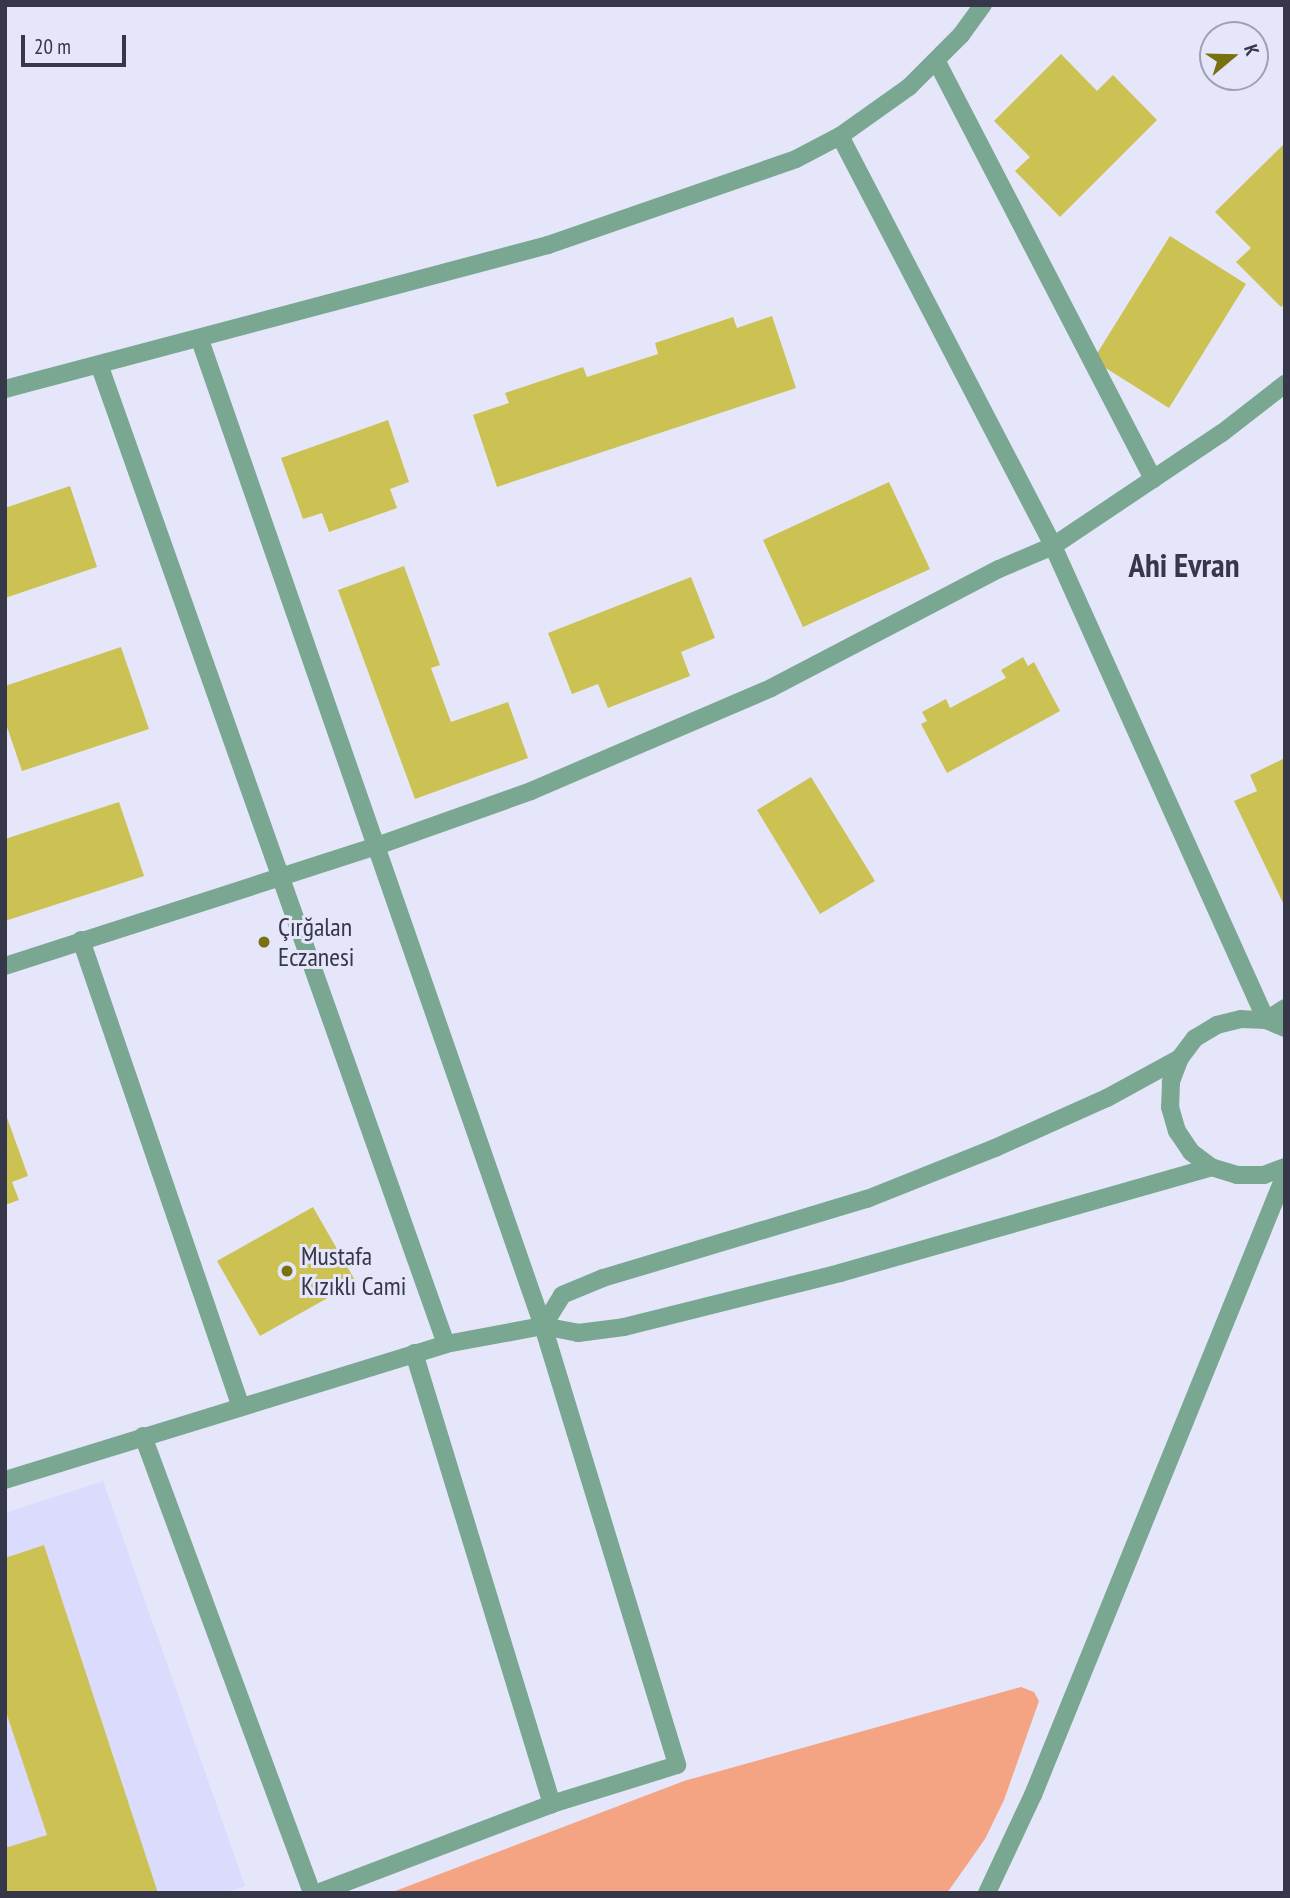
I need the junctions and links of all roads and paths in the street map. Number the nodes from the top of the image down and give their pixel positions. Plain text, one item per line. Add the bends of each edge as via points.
1 (983, 5) edge
2 (937, 62) junction
3 (840, 136) junction
4 (200, 340) junction
5 (100, 367) junction
6 (1285, 384) edge
7 (5, 389) edge
8 (1153, 479) junction
9 (1053, 546) junction
10 (374, 847) junction
11 (280, 875) junction
12 (81, 940) junction
13 (5, 966) edge
14 (1285, 1008) edge
15 (1266, 1020) junction
16 (1285, 1028) edge
17 (1180, 1058) junction
18 (1211, 1167) junction
19 (1285, 1167) edge
20 (1285, 1175) edge
21 (543, 1326) junction
22 (446, 1344) junction
23 (414, 1353) junction
24 (240, 1405) junction
25 (143, 1436) junction
26 (5, 1480) edge
27 (552, 1804) junction
28 (312, 1893) edge
29 (318, 1893) edge
30 (987, 1893) edge

1 - 2 street
2 - 3 street via 881,110
2 - 8 street
3 - 4 street via 726,185 548,245
3 - 9 street
4 - 5 street
4 - 10 street
5 - 7 street
5 - 11 street
6 - 8 street
8 - 9 street
9 - 10 street via 664,737
9 - 15 street
10 - 11 street
10 - 21 street
11 - 12 street
11 - 22 street
12 - 13 street
12 - 24 street
14 - 15 street
15 - 16 street
15 - 17 street via 1241,1019 1217,1025 1195,1038
17 - 18 street via 1171,1082 1170,1107 1177,1131 1191,1152
17 - 21 street via 1082,1109 880,1194 603,1278 562,1295
18 - 19 street via 1237,1175 1264,1175
18 - 21 street via 840,1273 624,1327 578,1333
20 - 30 street via 1033,1795
21 - 22 street
21 - 27 street via 677,1765
22 - 23 street
23 - 24 street
23 - 27 street
24 - 25 street
25 - 26 street
25 - 28 street
27 - 29 street

